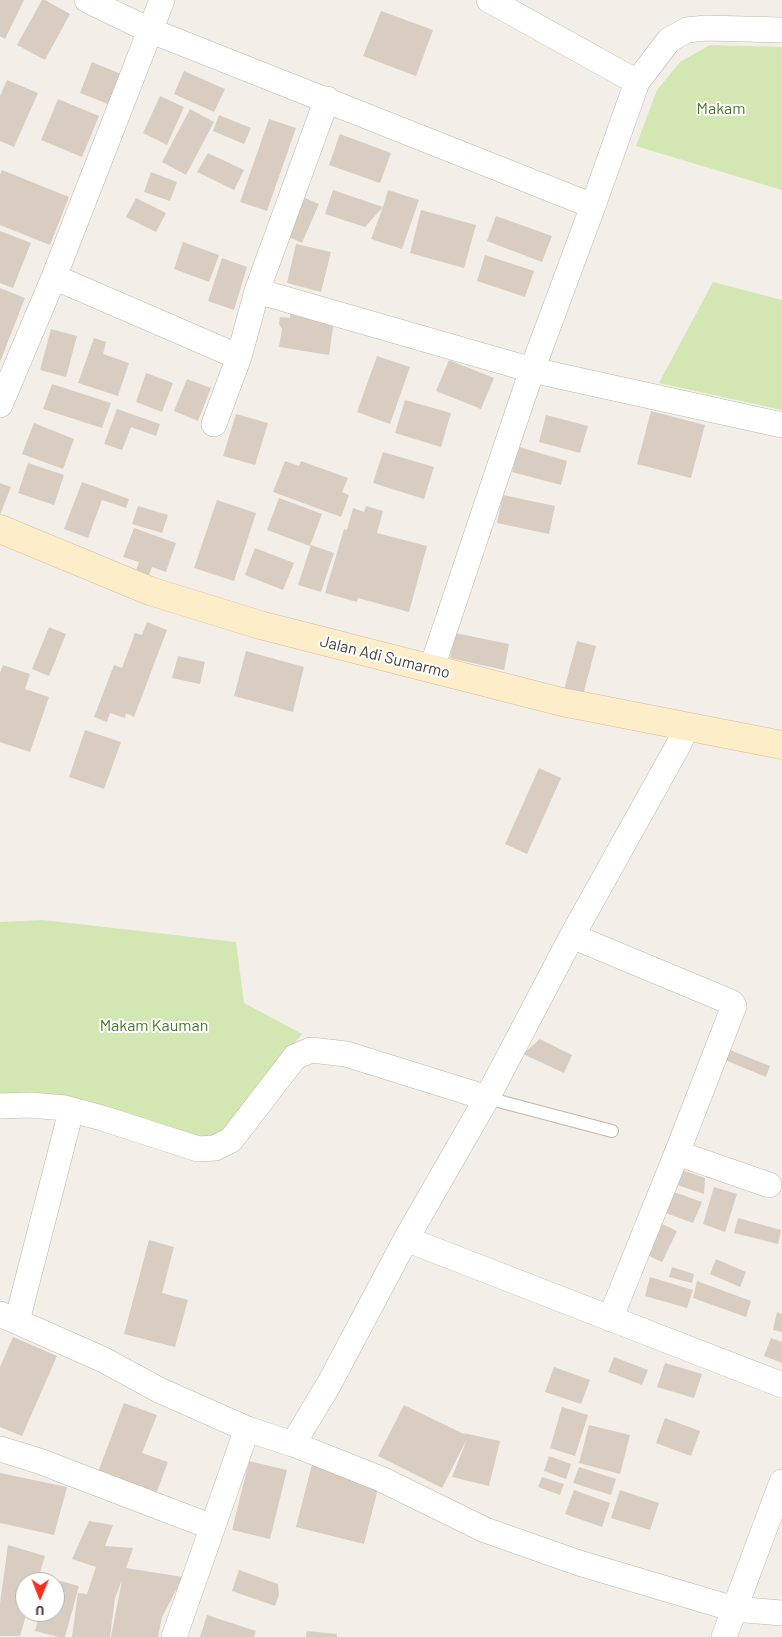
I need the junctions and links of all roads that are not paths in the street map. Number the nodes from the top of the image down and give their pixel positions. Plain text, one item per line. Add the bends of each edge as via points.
1 (87, 0) edge
2 (162, 0) edge
3 (489, 0) edge
4 (150, 30) junction
5 (782, 30) edge
6 (637, 82) junction
7 (327, 99) junction
8 (593, 206) junction
9 (54, 277) junction
10 (257, 291) junction
11 (239, 356) junction
12 (532, 370) junction
13 (0, 405) edge
14 (214, 424) dead end
15 (782, 425) edge
16 (0, 529) edge
17 (431, 670) junction
18 (686, 727) junction
19 (782, 746) edge
20 (572, 936) junction
21 (487, 1098) junction
22 (0, 1106) edge
23 (68, 1123) dead end
24 (612, 1131) dead end
25 (677, 1153) junction
26 (769, 1185) dead end
27 (406, 1240) junction
28 (9, 1317) edge
29 (610, 1319) junction
30 (782, 1386) edge
31 (247, 1429) junction
32 (293, 1444) junction
33 (0, 1449) edge
34 (782, 1482) edge
35 (212, 1527) junction
36 (734, 1609) junction
37 (782, 1613) edge
38 (174, 1637) edge
39 (724, 1637) edge

1 - 4 street
2 - 4 street
3 - 6 street
4 - 7 street
4 - 9 street
5 - 6 street via 687,30 669,40
6 - 8 street
7 - 8 street
7 - 10 street
8 - 12 street
9 - 11 street
9 - 13 street
10 - 11 street
10 - 12 street
11 - 14 street
12 - 15 street
12 - 17 street
16 - 17 main road, Jalan Adi Sumarmo via 150,591 260,625
17 - 18 main road, Jalan Adi Sumarmo via 562,702
18 - 19 main road, Jalan Adi Sumarmo
18 - 20 street
20 - 21 street
20 - 25 street via 734,1006
21 - 22 street via 346,1054 311,1050 295,1057 231,1140 215,1148 198,1149 65,1108
21 - 24 lane
21 - 27 street
23 - 28 street
25 - 26 street
25 - 29 street
27 - 29 street
27 - 32 street
28 - 31 street
29 - 30 street
31 - 32 street
31 - 35 street
32 - 36 street via 381,1479 485,1530 579,1563
33 - 35 street
34 - 36 street
35 - 38 street
36 - 37 street
36 - 39 street

